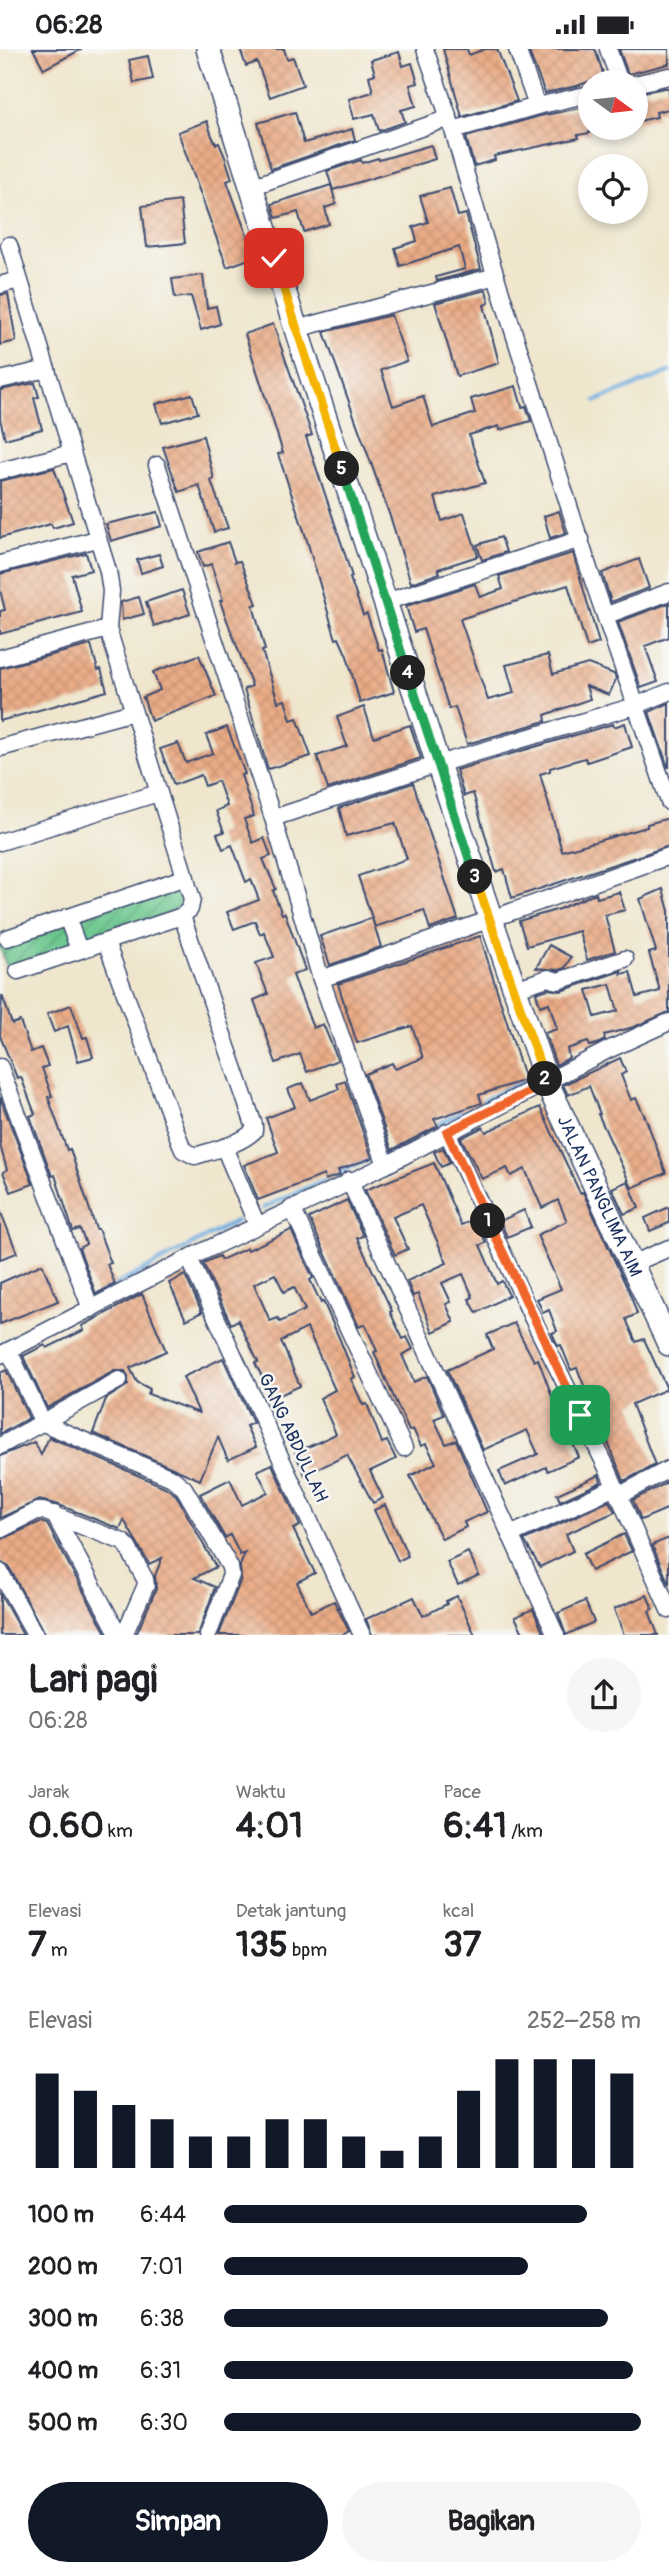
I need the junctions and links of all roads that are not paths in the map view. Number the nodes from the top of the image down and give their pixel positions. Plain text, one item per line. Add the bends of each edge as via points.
1 (208, 49) edge
2 (425, 49) edge
3 (517, 49) edge
4 (608, 49) edge
5 (616, 70) edge
6 (669, 76) edge
7 (648, 81) edge
8 (578, 97) edge
9 (537, 106) junction
10 (451, 124) junction
11 (251, 187) junction
12 (9, 245) dead end
13 (496, 276) junction
14 (19, 280) junction
15 (0, 285) edge
16 (296, 328) junction
17 (47, 369) junction
18 (0, 380) edge
19 (72, 453) junction
20 (157, 465) dead end
21 (0, 471) edge
22 (97, 539) junction
23 (581, 539) junction
24 (0, 564) edge
25 (669, 592) edge
26 (385, 602) junction
27 (607, 615) junction
28 (108, 629) junction
29 (0, 658) edge
30 (669, 692) edge
31 (635, 706) junction
32 (132, 712) junction
33 (0, 748) edge
34 (438, 765) junction
35 (665, 775) edge
36 (158, 793) junction
37 (669, 802) edge
38 (273, 818) junction
39 (0, 842) edge
40 (669, 856) edge
41 (186, 877) junction
42 (182, 916) junction
43 (67, 917) junction
44 (489, 919) junction
45 (6, 938) dead end
46 (106, 942) junction
47 (79, 950) junction
48 (625, 959) dead end
49 (18, 971) dead end
50 (321, 979) junction
51 (514, 989) junction
52 (669, 1022) edge
53 (0, 1067) edge
54 (547, 1083) junction
55 (447, 1132) junction
56 (224, 1147) junction
57 (386, 1165) junction
58 (349, 1180) junction
59 (292, 1208) junction
60 (257, 1225) junction
61 (669, 1248) edge
62 (189, 1258) junction
63 (632, 1264) junction
64 (91, 1309) junction
65 (669, 1344) edge
66 (4, 1353) edge
67 (119, 1380) dead end
68 (43, 1423) junction
69 (0, 1445) edge
70 (404, 1448) dead end
71 (669, 1469) edge
72 (617, 1492) junction
73 (54, 1514) junction
74 (0, 1530) edge
75 (510, 1535) junction
76 (0, 1571) edge
77 (669, 1610) edge
78 (35, 1635) edge
79 (122, 1635) edge
80 (208, 1635) edge
81 (362, 1635) edge
82 (556, 1635) edge

1 - 11 street, JALAN PANGLIMA AIM
2 - 10 street
3 - 9 street
4 - 5 street
6 - 7 street
8 - 9 street
9 - 10 street
10 - 11 street
10 - 13 street
11 - 16 street, JALAN PANGLIMA AIM
12 - 14 street
13 - 16 street
13 - 23 street
14 - 15 street
14 - 17 street
16 - 26 street, JALAN PANGLIMA AIM
17 - 18 street
17 - 19 street
19 - 21 street
19 - 22 street
20 - 38 street
22 - 24 street
22 - 28 street via 111,591
23 - 26 street
23 - 27 street
25 - 27 street
26 - 34 street, JALAN PANGLIMA AIM
27 - 31 street
28 - 29 street
28 - 32 street
30 - 31 street
31 - 34 street
31 - 35 street
32 - 33 street
32 - 36 street
34 - 38 street
34 - 44 street, JALAN PANGLIMA AIM
35 - 37 street
36 - 39 street
36 - 41 street
38 - 50 street
40 - 44 street
41 - 42 street via 192,899
41 - 43 street
42 - 46 street
42 - 56 street via 254,1125 249,1136
43 - 45 street
43 - 47 street
44 - 50 street
44 - 51 street, JALAN PANGLIMA AIM
46 - 47 street
46 - 56 street via 183,1150 195,1156
47 - 49 street
48 - 51 street via 558,981 548,978
50 - 57 street
51 - 54 street, JALAN PANGLIMA AIM
52 - 54 street
53 - 64 street
54 - 55 street
54 - 63 street, JALAN PANGLIMA AIM
55 - 57 street
55 - 72 street
56 - 60 street
57 - 58 street
58 - 59 street
58 - 75 street
59 - 60 street
59 - 70 street
60 - 62 street
61 - 63 street
62 - 64 street
62 - 81 street, GANG ABDULLAH
63 - 65 street, JALAN PANGLIMA AIM
64 - 66 street
66 - 68 street
67 - 68 street
68 - 69 street
68 - 80 street via 172,1478 184,1489 230,1567
71 - 72 street
72 - 75 street
72 - 77 street
73 - 74 street via 37,1511
73 - 79 street
73 - 79 street via 127,1546 146,1585
75 - 82 street
76 - 78 street

